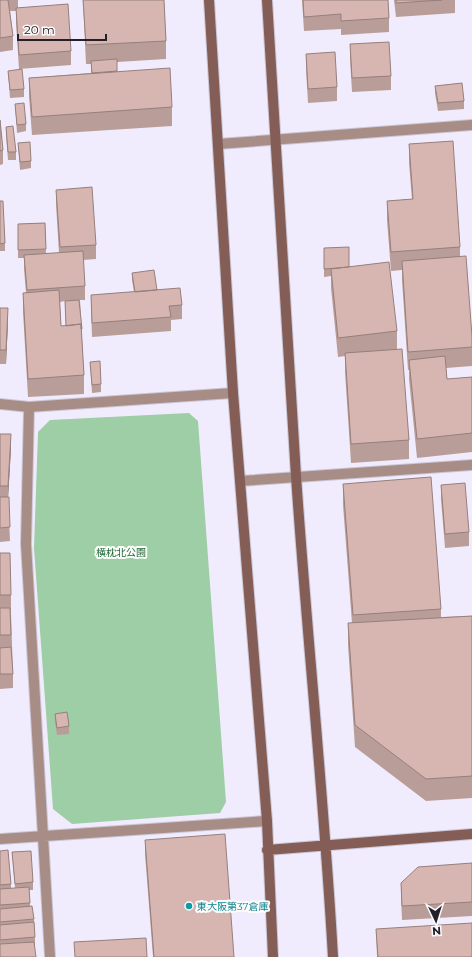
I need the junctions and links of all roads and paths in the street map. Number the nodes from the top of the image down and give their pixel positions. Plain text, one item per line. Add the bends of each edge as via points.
1 (209, 0) edge
2 (267, 0) edge
3 (472, 125) edge
4 (276, 139) junction
5 (218, 144) junction
6 (233, 394) junction
7 (0, 404) edge
8 (29, 407) junction
9 (472, 465) edge
10 (296, 476) junction
11 (240, 481) junction
12 (267, 821) junction
13 (472, 834) edge
14 (42, 836) junction
15 (0, 839) edge
16 (326, 845) junction
17 (267, 850) junction
18 (50, 957) edge
19 (273, 957) edge
20 (333, 957) edge

1 - 5 street
2 - 4 street
3 - 4 street
4 - 5 street
4 - 10 street
5 - 6 street
6 - 8 street
6 - 11 street
7 - 8 street
8 - 14 street via 26,544
9 - 10 street
10 - 11 street
10 - 16 street
11 - 12 street
12 - 14 street
12 - 17 street
13 - 16 street
14 - 15 street
14 - 18 street
16 - 17 street
16 - 20 street
17 - 19 street

